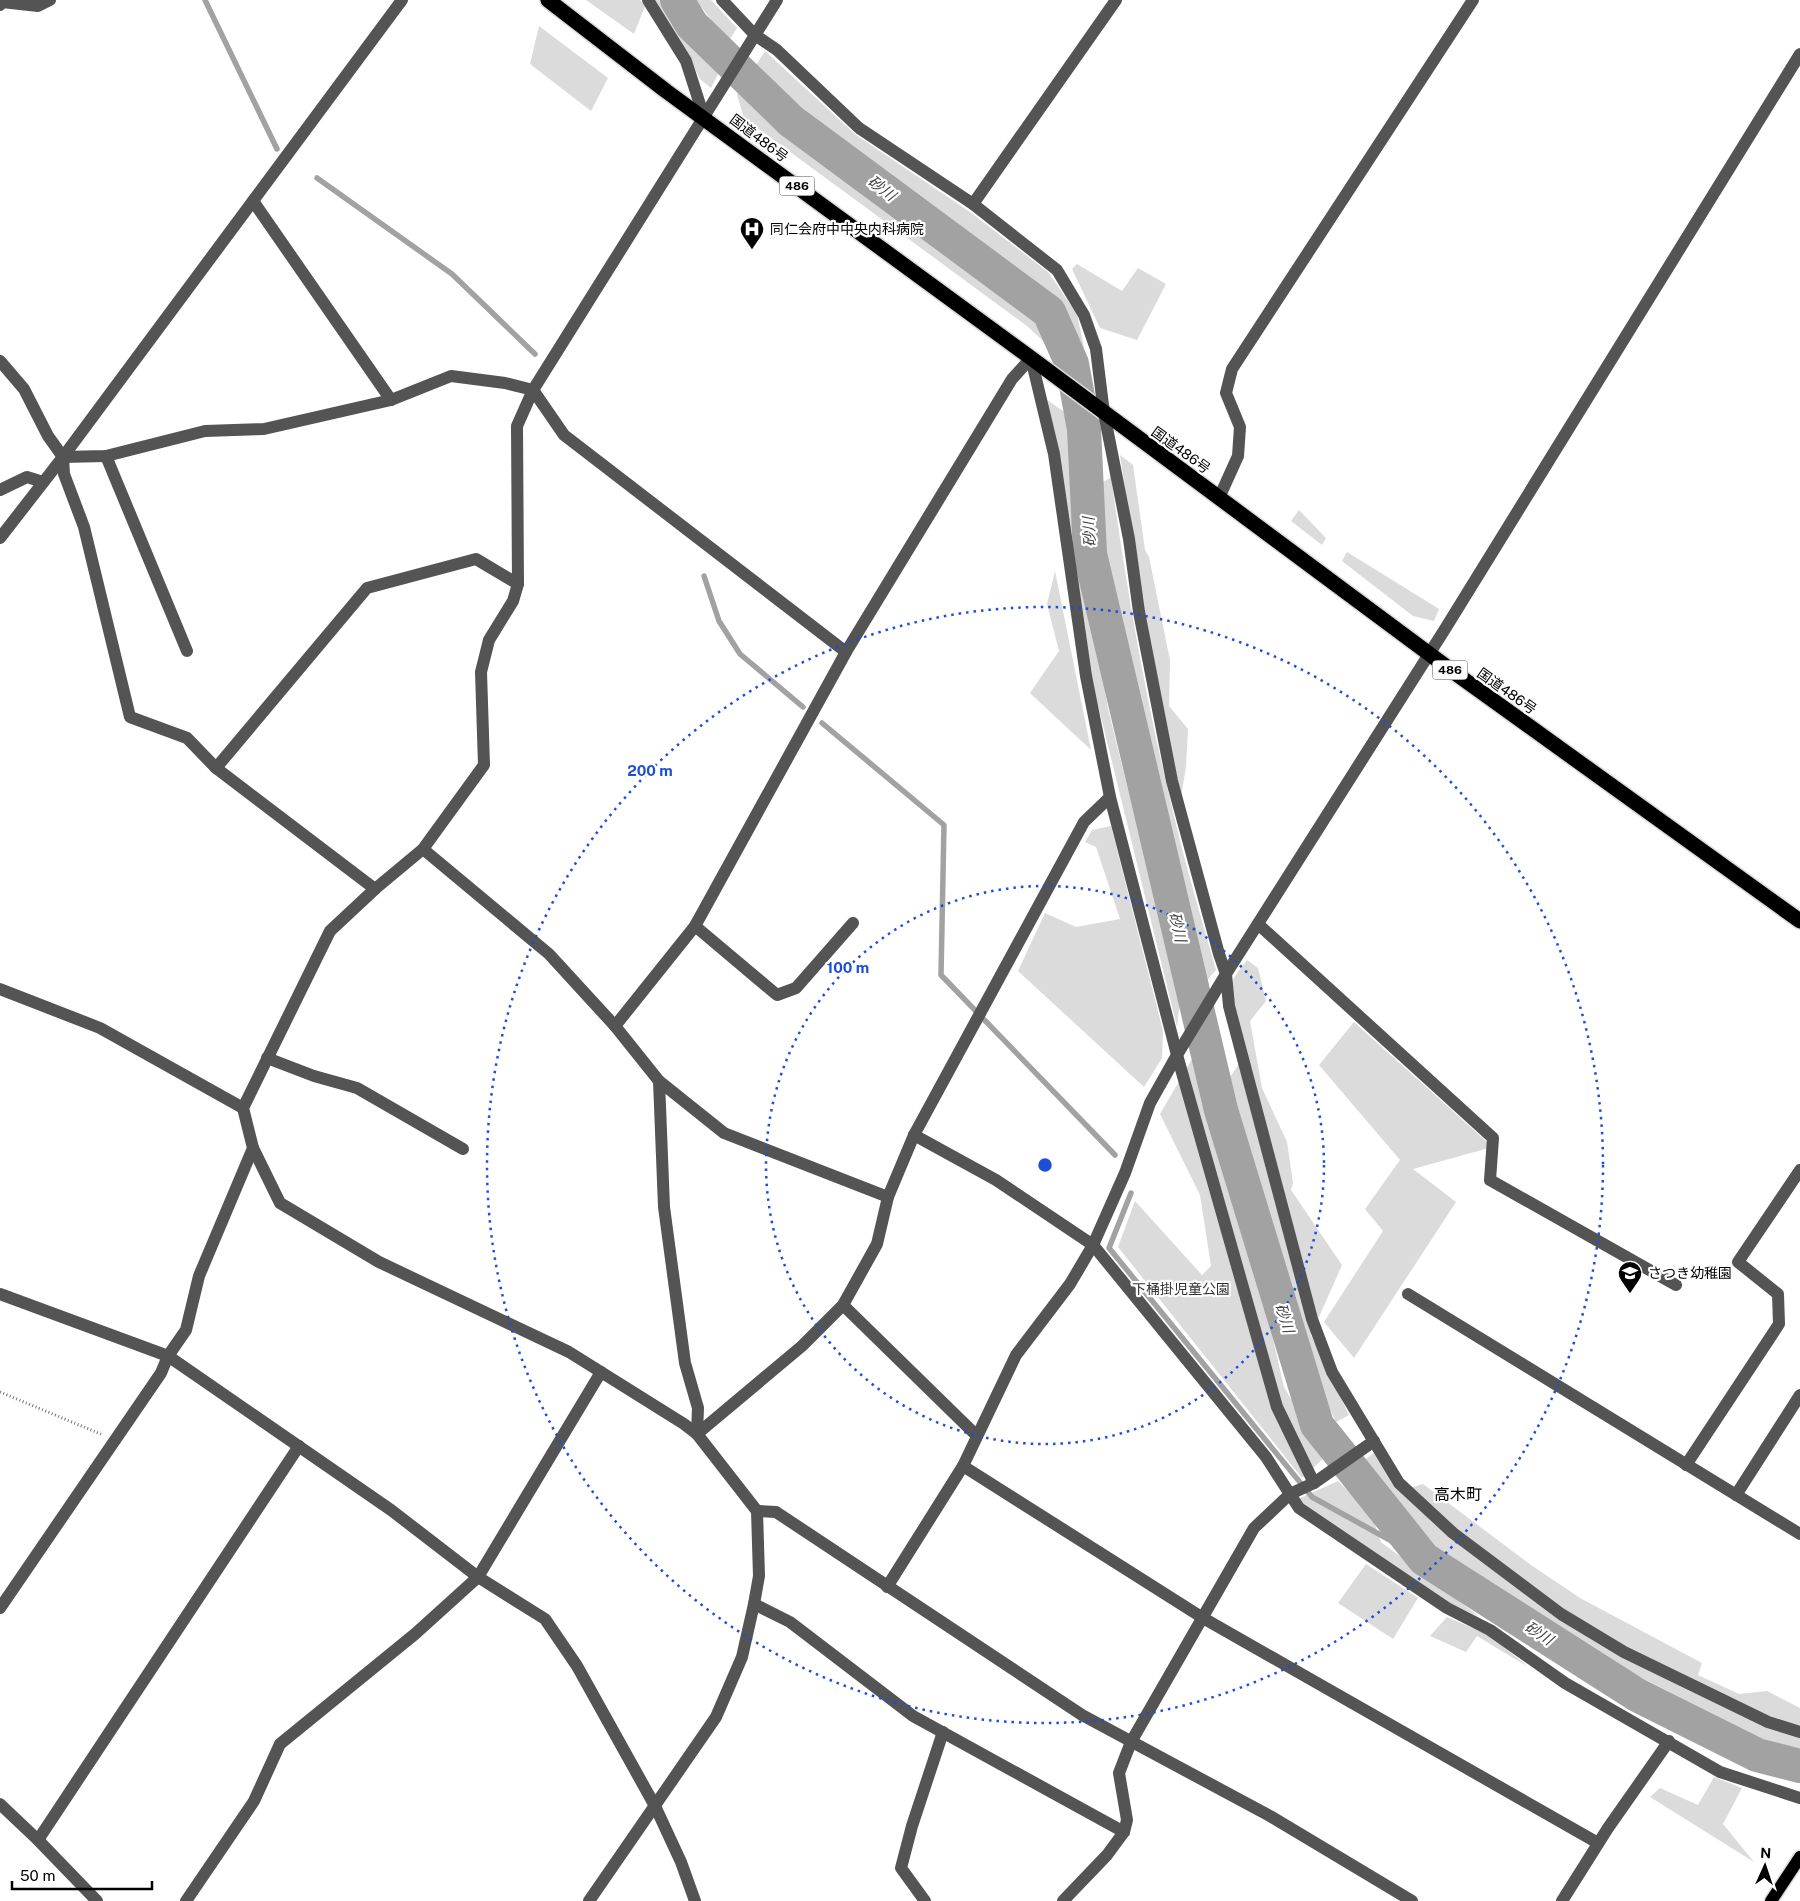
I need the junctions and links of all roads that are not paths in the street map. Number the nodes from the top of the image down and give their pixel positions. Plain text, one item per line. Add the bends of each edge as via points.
1 (50, 0) edge
2 (402, 0) edge
3 (548, 0) edge
4 (648, 0) edge
5 (722, 0) edge
6 (777, 0) edge
7 (1116, 0) edge
8 (1473, 0) edge
9 (0, 5) edge
10 (755, 35) junction
11 (1800, 54) edge
12 (704, 117) junction
13 (253, 201) junction
14 (973, 204) junction
15 (1031, 358) junction
16 (0, 361) edge
17 (533, 390) junction
18 (392, 400) junction
19 (1104, 413) junction
20 (106, 456) junction
21 (64, 457) junction
22 (43, 482) junction
23 (0, 490) edge
24 (1219, 498) junction
25 (0, 538) edge
26 (518, 584) junction
27 (187, 651) dead end
28 (846, 652) junction
29 (1430, 654) junction
30 (216, 768) junction
31 (1110, 797) junction
32 (423, 849) junction
33 (375, 889) junction
34 (1800, 921) edge
35 (853, 923) dead end
36 (1258, 924) junction
37 (695, 926) junction
38 (1226, 974) junction
39 (0, 989) edge
40 (615, 1026) junction
41 (1177, 1055) junction
42 (267, 1058) junction
43 (658, 1081) junction
44 (243, 1108) junction
45 (914, 1135) junction
46 (253, 1148) junction
47 (463, 1149) dead end
48 (1800, 1170) edge
49 (888, 1197) junction
50 (1093, 1245) junction
51 (1676, 1285) dead end
52 (0, 1294) edge
53 (1408, 1294) dead end
54 (843, 1305) junction
55 (168, 1356) junction
56 (602, 1372) junction
57 (1800, 1395) edge
58 (697, 1434) junction
59 (977, 1436) junction
60 (1374, 1441) junction
61 (299, 1446) junction
62 (1686, 1465) junction
63 (963, 1466) junction
64 (1314, 1483) junction
65 (1290, 1494) junction
66 (1736, 1495) junction
67 (757, 1511) junction
68 (1800, 1534) edge
69 (478, 1577) junction
70 (887, 1587) junction
71 (754, 1604) junction
72 (0, 1608) edge
73 (1203, 1618) junction
74 (943, 1732) junction
75 (1800, 1732) edge
76 (1668, 1741) junction
77 (1131, 1742) junction
78 (1800, 1798) edge
79 (0, 1804) edge
80 (655, 1806) junction
81 (1124, 1832) junction
82 (38, 1840) junction
83 (1598, 1843) junction
84 (1800, 1857) edge
85 (1405, 1899) edge
86 (97, 1901) edge
87 (186, 1901) edge
88 (589, 1901) edge
89 (695, 1901) edge
90 (926, 1901) edge
91 (1063, 1901) edge
92 (1562, 1901) edge
93 (1771, 1901) edge

1 - 9 street via 38,6 2,2
2 - 13 street
3 - 12 highway, 国道486号 / 486
4 - 12 street via 686,62
5 - 10 street
6 - 10 street
7 - 14 street
8 - 24 street via 1232,369 1226,392 1240,427 1238,456
10 - 12 street
10 - 14 street via 777,50 860,128
11 - 29 street
12 - 15 highway, 国道486号 / 486
12 - 17 street
13 - 18 street
13 - 21 street
14 - 19 street via 1057,270 1084,315 1096,349
15 - 19 highway, 国道486号 / 486
15 - 28 street via 1012,379
15 - 31 street via 1054,454 1086,676
16 - 21 street via 24,389 48,436
17 - 18 street via 451,376
17 - 26 street via 517,426
17 - 28 street via 564,435
18 - 20 street via 264,428 205,431
19 - 24 highway, 国道486号 / 486
19 - 38 street via 1172,781
20 - 21 street
20 - 27 street
21 - 22 street
21 - 30 street via 64,474 84,527 130,716 187,738
22 - 23 street via 27,478
22 - 25 street
24 - 29 highway, 国道486号 / 486
26 - 30 street via 476,559 367,588
26 - 32 street via 513,601 489,640 481,672 484,766
28 - 37 street
29 - 34 highway, 国道486号 / 486
29 - 36 street
30 - 33 street
31 - 41 street
31 - 45 street via 1084,822
32 - 33 street
32 - 40 street via 549,954
33 - 42 street via 330,931
35 - 37 street via 796,988 777,995
36 - 38 street
36 - 51 street via 1493,1138 1490,1180
37 - 40 street
38 - 41 street
38 - 60 street via 1229,1006 1312,1318 1332,1372
39 - 44 street via 100,1028
40 - 43 street
41 - 50 street via 1150,1103 1125,1173
41 - 64 street via 1277,1408
42 - 44 street
42 - 47 street via 358,1088
43 - 49 street via 724,1133
43 - 58 street via 664,1207 685,1363 698,1408
44 - 46 street
45 - 49 street
45 - 50 street via 996,1180
46 - 55 street via 200,1276 186,1330
46 - 56 street via 280,1202 379,1262 569,1352
48 - 62 street via 1738,1262 1778,1294 1779,1324
49 - 54 street via 877,1244
50 - 59 street via 1070,1284 1016,1355
50 - 65 street via 1266,1457
52 - 55 street
53 - 62 street
54 - 58 street via 802,1346
54 - 59 street
55 - 61 street
55 - 72 street via 161,1373
56 - 58 street
56 - 69 street
57 - 66 street
58 - 67 street
59 - 63 street
60 - 64 street
60 - 75 street via 1399,1483 1453,1533 1561,1614 1624,1652 1768,1722
61 - 69 street via 391,1510
61 - 82 street
62 - 66 street
63 - 70 street
63 - 73 street
64 - 65 street
65 - 73 street via 1254,1528
65 - 76 street via 1299,1508 1447,1608 1490,1630 1565,1683
66 - 68 street
67 - 70 street via 776,1512
67 - 71 street via 759,1576
69 - 80 street via 545,1619 577,1666
69 - 87 street via 415,1634 280,1744 254,1801
70 - 77 street via 1082,1716
71 - 74 street via 790,1622 913,1716
71 - 80 street via 742,1657 716,1717
73 - 77 street
73 - 83 street
74 - 81 street
74 - 90 street via 900,1868
76 - 78 street via 1720,1772
76 - 83 street
77 - 81 street via 1119,1773 1127,1820
77 - 85 street via 1270,1816
79 - 82 street
80 - 88 street
80 - 89 street
81 - 91 street
82 - 86 street
83 - 92 street
84 - 93 main road

